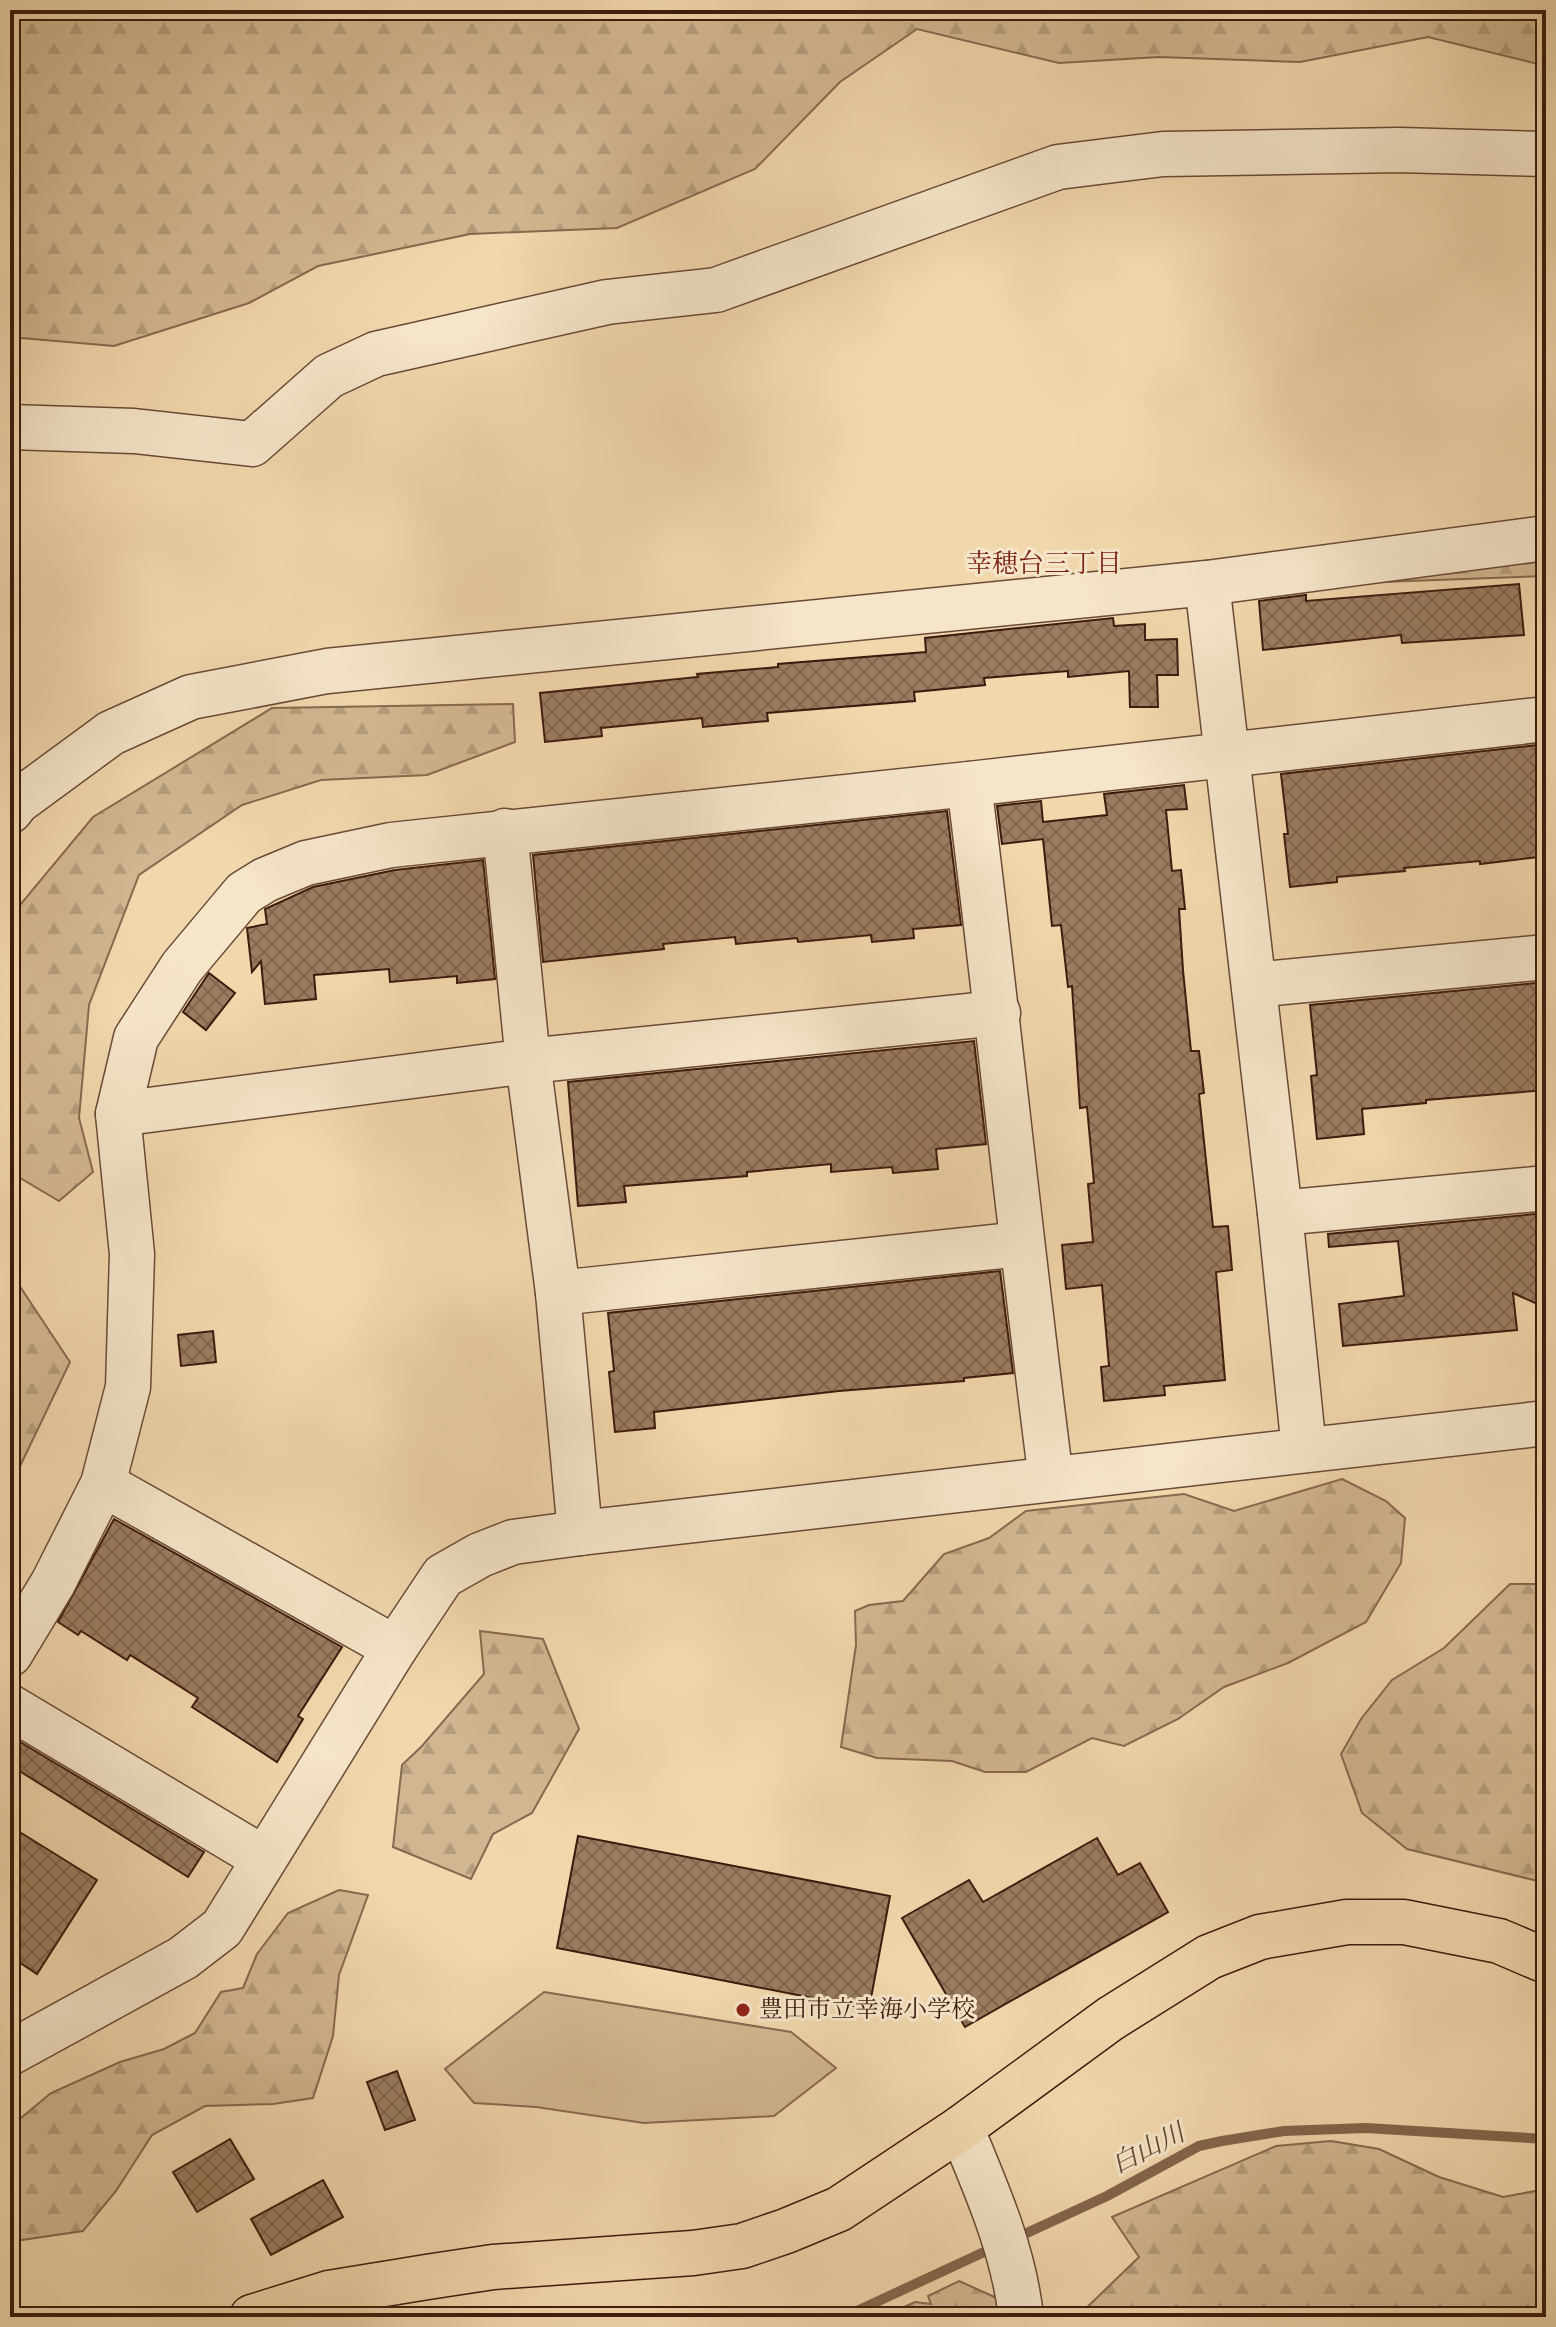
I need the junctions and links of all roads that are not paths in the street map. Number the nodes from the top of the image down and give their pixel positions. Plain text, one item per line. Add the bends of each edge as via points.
1 (1546, 154) edge
2 (10, 427) edge
3 (1546, 538) edge
4 (1207, 583) junction
5 (1546, 719) edge
6 (1229, 755) junction
7 (969, 784) junction
8 (10, 811) edge
9 (505, 831) junction
10 (1546, 957) edge
11 (1254, 985) junction
12 (998, 1013) junction
13 (528, 1061) junction
14 (118, 1114) junction
15 (1546, 1188) edge
16 (1280, 1213) junction
17 (1021, 1244) junction
18 (558, 1293) junction
19 (1546, 1423) edge
20 (1304, 1450) junction
21 (1051, 1479) junction
22 (103, 1484) junction
23 (580, 1533) junction
24 (395, 1648) junction
25 (10, 1654) edge
26 (10, 1707) edge
27 (263, 1858) junction
28 (1546, 1961) edge
29 (10, 2053) edge
30 (961, 2128) junction
31 (1019, 2302) edge
32 (252, 2317) edge

1 - 2 street via 1177,153 1058,167 716,290 607,302 376,354 329,376 252,444 134,431
3 - 4 street
4 - 6 street
4 - 8 street via 327,671 191,697 111,733
5 - 6 street
6 - 7 street
6 - 11 street
7 - 9 street
7 - 12 street
9 - 13 street
9 - 14 street via 391,845 306,863 244,893 182,967 136,1038
10 - 11 street
11 - 16 street
12 - 13 street
12 - 17 street
13 - 14 street
13 - 18 street
14 - 22 street via 132,1254 128,1387
15 - 16 street
16 - 20 street
17 - 18 street
17 - 21 street
18 - 23 street
19 - 20 street
20 - 21 street
21 - 23 street
22 - 24 street
22 - 25 street
23 - 24 street via 513,1542 443,1576
24 - 27 street
26 - 27 street
27 - 29 street via 222,1928 183,1958
28 - 30 main road via 1499,1941 1404,1922 1347,1922 1260,1937 1209,1957 1110,2019
30 - 31 street via 986,2186
30 - 32 main road via 839,2209 742,2246 493,2267 329,2293

